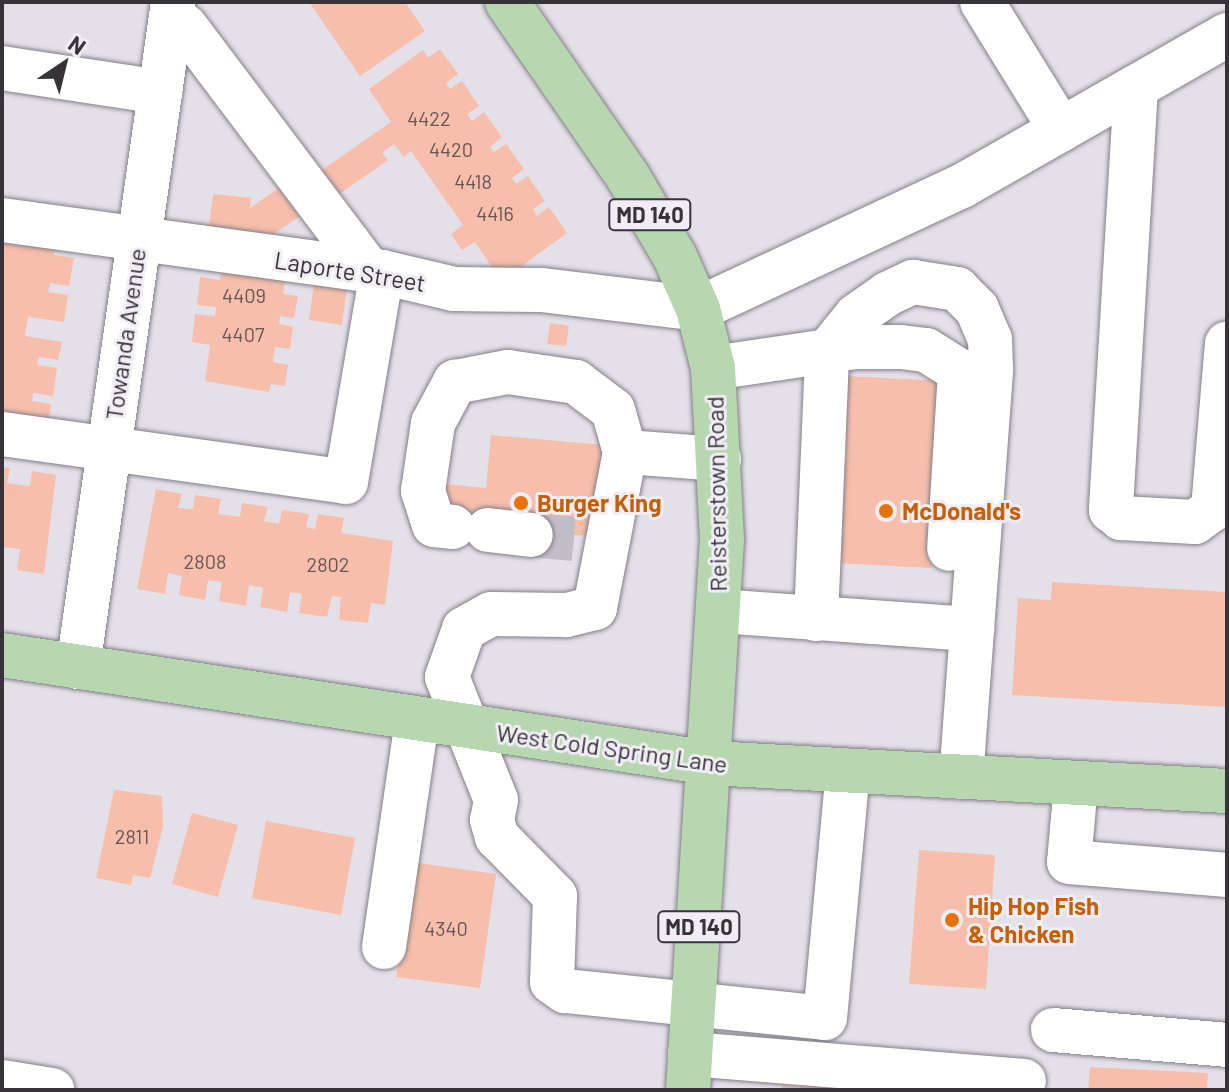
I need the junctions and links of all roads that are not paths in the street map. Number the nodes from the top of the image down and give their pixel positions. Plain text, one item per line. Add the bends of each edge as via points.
1 (507, 2) edge
2 (982, 2) edge
3 (179, 14) edge
4 (1224, 44) edge
5 (2, 68) edge
6 (1136, 87) junction
7 (160, 92) junction
8 (1061, 130) junction
9 (2, 220) edge
10 (138, 242) junction
11 (376, 271) junction
12 (698, 309) junction
13 (1227, 344) edge
14 (841, 350) junction
15 (713, 368) junction
16 (2, 434) edge
17 (109, 448) junction
18 (625, 452) junction
19 (719, 459) junction
20 (531, 535) tunnel mouth
21 (718, 611) junction
22 (973, 617) junction
23 (816, 619) junction
24 (2, 655) edge
25 (78, 667) junction
26 (417, 720) junction
27 (468, 728) junction
28 (710, 763) junction
29 (848, 771) junction
30 (961, 777) junction
31 (1076, 784) junction
32 (1227, 791) edge
33 (1227, 875) edge
34 (384, 947) dead end
35 (694, 1002) junction
36 (1053, 1030) dead end
37 (1227, 1045) edge
38 (689, 1072) edge
39 (1024, 1081) dead end
40 (2, 1082) edge
41 (52, 1090) edge

1 - 12 main road, Reisterstown Road / MD 140 via 628,177 675,257
2 - 8 street
3 - 7 street, Towanda Avenue
3 - 11 street
4 - 6 street
5 - 7 street
6 - 8 street
6 - 13 street via 1111,510 1121,518 1195,522 1213,509
7 - 10 street, Towanda Avenue
8 - 12 street via 962,186
9 - 10 street, Laporte Street
10 - 11 street, Laporte Street
10 - 17 street, Towanda Avenue
11 - 12 street, Laporte Street via 454,289 542,290
11 - 17 street via 346,482
12 - 15 main road, Reisterstown Road / MD 140
14 - 15 street
14 - 22 street via 926,350 960,371 948,575
14 - 22 street via 856,316 913,282 957,289 977,309 990,339 991,371
14 - 23 street
15 - 19 main road, Reisterstown Road / MD 140
16 - 17 street
17 - 25 street, Towanda Avenue
18 - 19 street
18 - 20 street via 613,410 576,382 508,372 455,382 433,423 423,491 434,525
18 - 27 street via 590,541 595,608 566,615 491,614 464,629 447,677
19 - 21 main road, Reisterstown Road / MD 140
21 - 23 street
21 - 28 main road, Reisterstown Road / MD 140
22 - 23 street
22 - 30 street
24 - 25 main road, West Cold Spring Lane
25 - 26 main road, West Cold Spring Lane
26 - 27 main road, West Cold Spring Lane
26 - 34 street
27 - 28 main road, West Cold Spring Lane
27 - 35 street via 496,800 492,820 497,837 555,896 552,982 565,991
28 - 29 main road, West Cold Spring Lane
28 - 35 main road, Reisterstown Road / MD 140
29 - 30 main road, West Cold Spring Lane
29 - 35 street via 825,1018
30 - 31 main road, West Cold Spring Lane
31 - 32 main road, West Cold Spring Lane
31 - 33 street via 1069,862
35 - 38 main road, Reisterstown Road / MD 140
36 - 37 street
38 - 39 street
40 - 41 street

